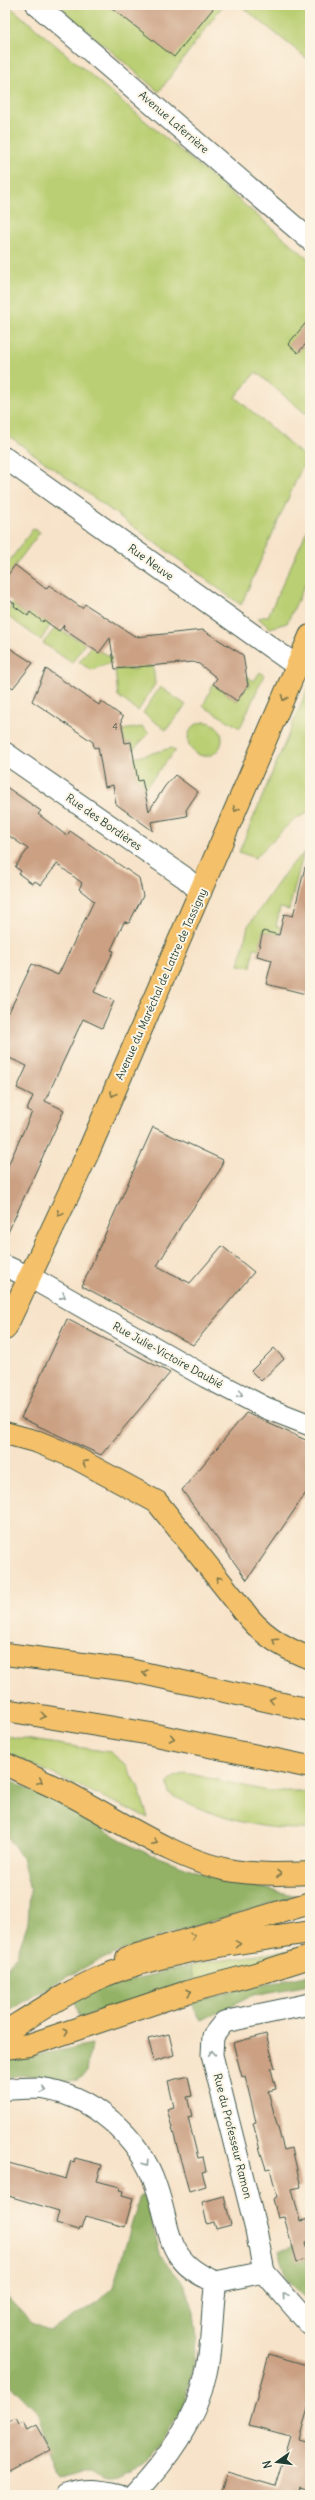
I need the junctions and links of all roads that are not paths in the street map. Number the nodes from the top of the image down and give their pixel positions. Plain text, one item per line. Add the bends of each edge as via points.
1 (38, 5) edge
2 (310, 240) edge
3 (5, 458) edge
4 (310, 636) edge
5 (297, 666) junction
6 (5, 753) edge
7 (201, 892) junction
8 (5, 1266) edge
9 (30, 1277) junction
10 (5, 1329) edge
11 (310, 1425) edge
12 (5, 1433) edge
13 (5, 1654) edge
14 (310, 1658) edge
15 (5, 1710) edge
16 (310, 1710) edge
17 (5, 1764) edge
18 (310, 1767) edge
19 (310, 1873) edge
20 (310, 1903) edge
21 (310, 1932) edge
22 (310, 1957) edge
23 (310, 1966) edge
24 (266, 1971) junction
25 (310, 2004) edge
26 (5, 2020) edge
27 (5, 2032) edge
28 (5, 2048) edge
29 (5, 2089) edge
30 (264, 2272) junction
31 (216, 2282) junction
32 (310, 2325) edge
33 (66, 2495) edge
34 (120, 2495) edge
35 (134, 2495) edge

1 - 2 street, Avenue Laferrière
3 - 5 street, Rue Neuve
4 - 5 main road, Avenue du Maréchal de Lattre de Tassigny
5 -> 7 main road, Avenue du Maréchal de Lattre de Tassigny
6 - 7 street, Rue des Bordières via 184,877
7 -> 9 main road, Avenue du Maréchal de Lattre de Tassigny
8 - 9 street, Rue Julie-Victoire Daubié
9 - 10 main road, Avenue du Maréchal de Lattre de Tassigny
9 -> 11 street, Rue Julie-Victoire Daubié via 266,1408
14 -> 12 main road via 275,1642 254,1625 157,1502 74,1457 38,1442
16 -> 13 main road via 128,1670
15 -> 18 main road via 152,1734
17 -> 19 main road via 194,1859 233,1871 280,1875
26 -> 20 main road via 53,1991 137,1954
27 -> 21 main road via 55,2001 105,1976 139,1964 184,1953
22 - 24 main road
23 - 24 street
28 -> 24 main road via 29,2045 188,1992
30 -> 25 street, Rue du Professeur Ramon via 256,2230 212,2055 213,2036 224,2022
29 -> 31 street via 39,2088 72,2097 93,2108 127,2135 149,2168 163,2207 173,2248 186,2266
30 - 31 street
32 -> 30 street
31 - 35 street via 206,2372 198,2401 187,2427 170,2453
33 - 34 street via 96,2489

